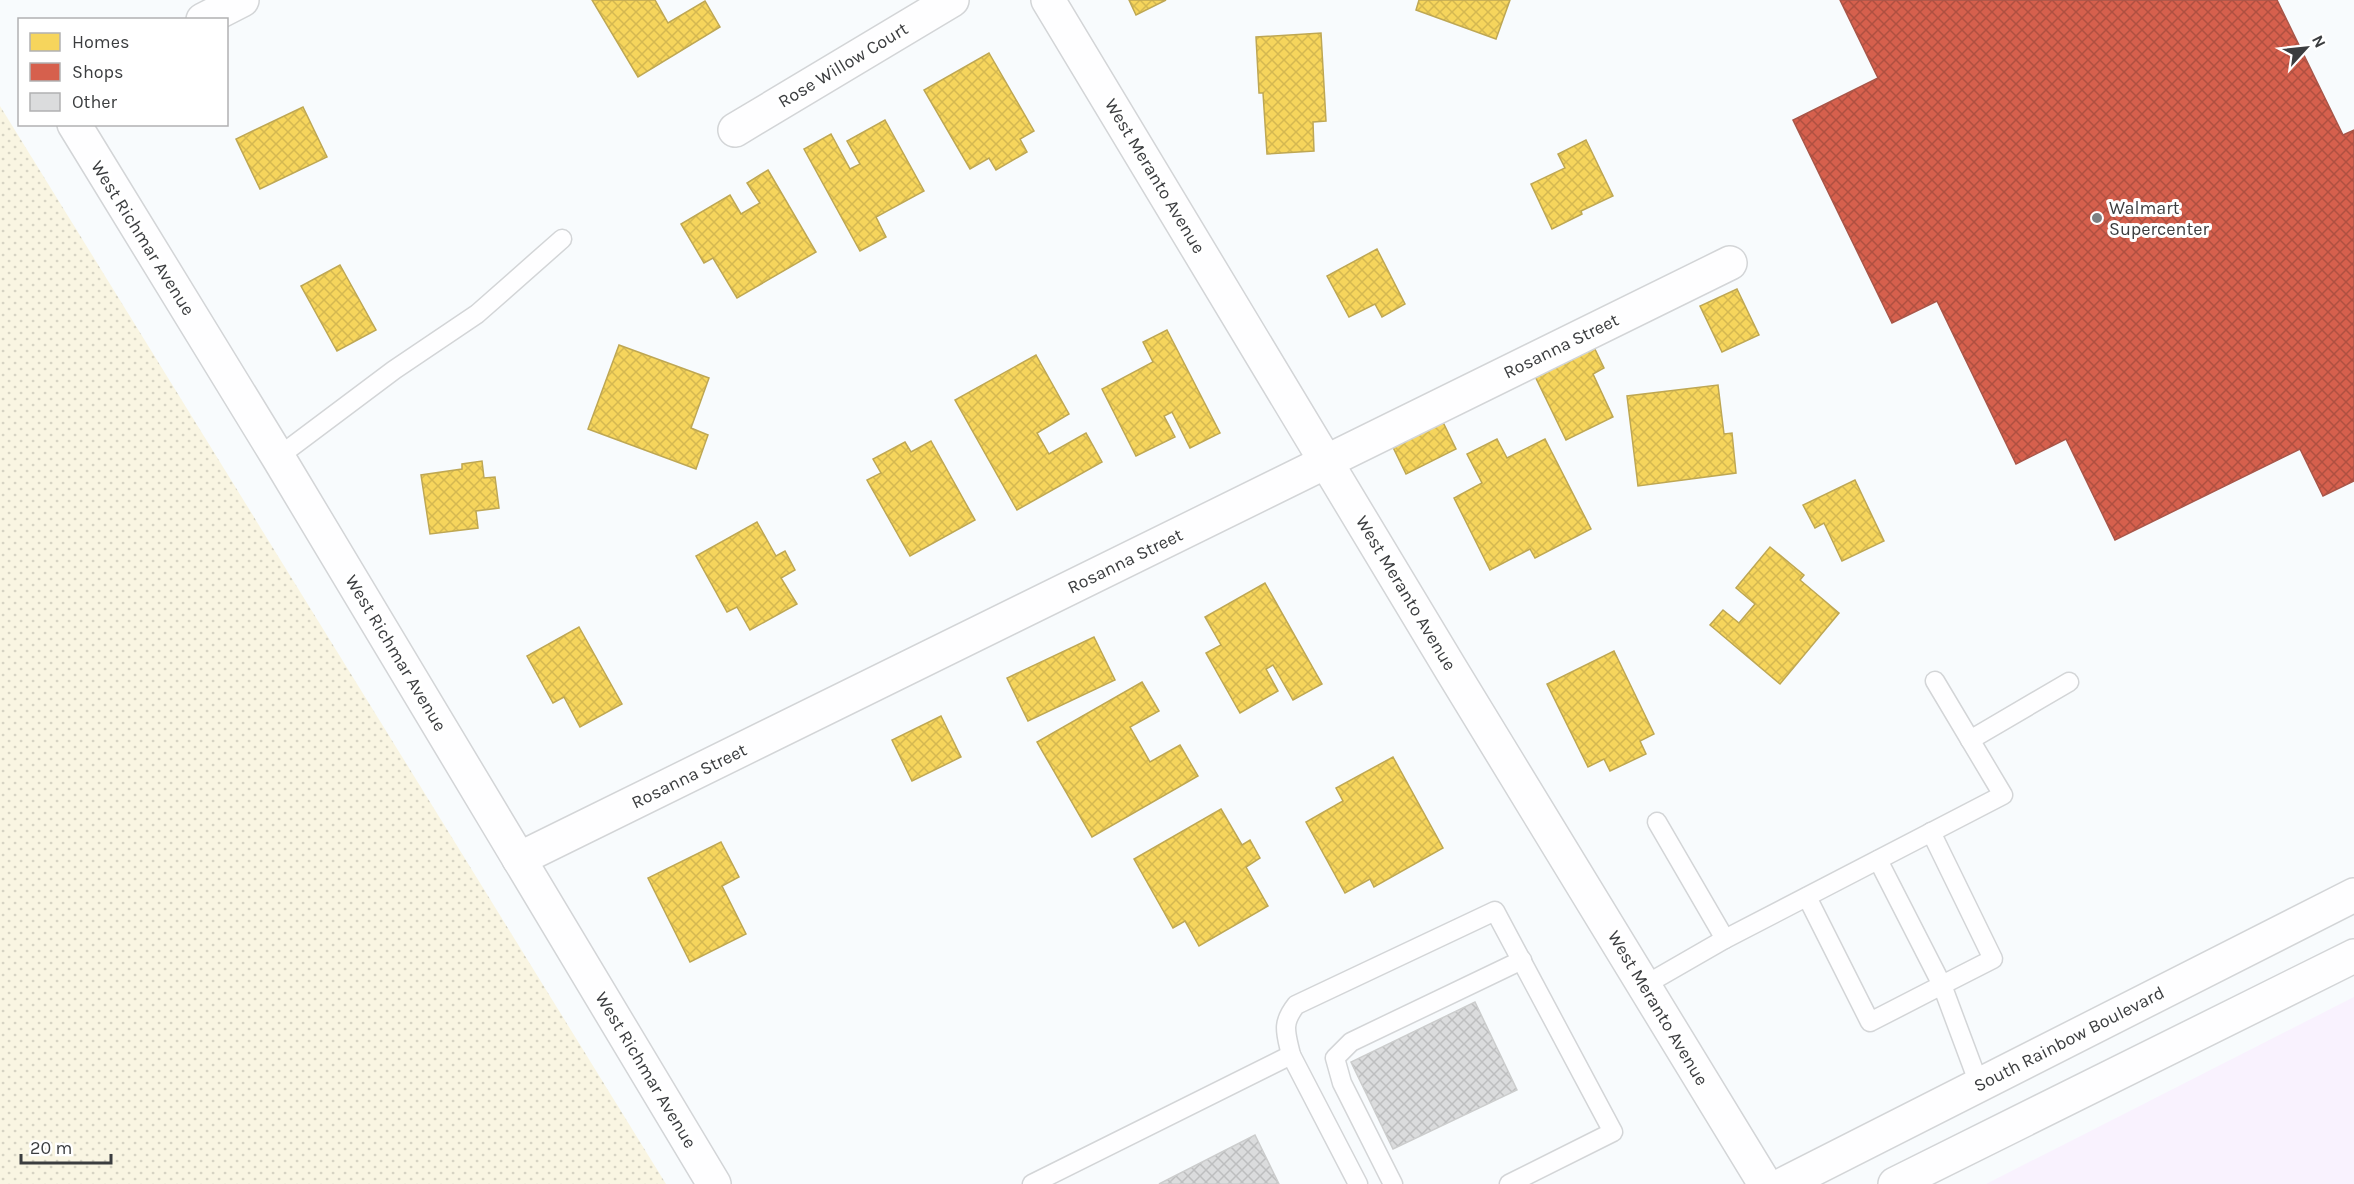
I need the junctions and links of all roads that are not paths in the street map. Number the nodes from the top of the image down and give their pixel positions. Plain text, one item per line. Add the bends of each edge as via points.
1 (242, 0) edge
2 (952, 0) edge
3 (1048, 0) edge
4 (207, 18) edge
5 (75, 126) edge
6 (735, 130) dead end
7 (562, 239) dead end
8 (1730, 262) dead end
9 (278, 457) junction
10 (1327, 462) junction
11 (1935, 681) dead end
12 (2068, 682) dead end
13 (1970, 740) junction
14 (1657, 822) dead end
15 (1931, 832) junction
16 (519, 858) junction
17 (1878, 860) junction
18 (2354, 895) edge
19 (1807, 897) junction
20 (1725, 939) junction
21 (2354, 956) edge
22 (1522, 960) junction
23 (1645, 985) junction
24 (1942, 985) junction
25 (1291, 1055) junction
26 (1979, 1084) junction
27 (714, 1184) edge
28 (1032, 1184) edge
29 (1358, 1184) edge
30 (1393, 1184) edge
31 (1509, 1184) edge
32 (1765, 1184) edge
33 (1784, 1184) edge
34 (1895, 1184) edge

1 - 4 street
2 - 6 street, Rose Willow Court
3 - 10 street, West Meranto Avenue
5 - 9 street, West Richmar Avenue
7 - 9 lane via 477,314
8 - 10 street, Rosanna Street
9 - 16 street, West Richmar Avenue
10 - 16 street, Rosanna Street
10 - 23 street, West Meranto Avenue
11 - 13 lane
12 - 13 lane
13 - 15 lane via 2003,795
14 - 20 lane
15 - 17 lane
15 - 24 lane via 1993,959
16 - 27 street, West Richmar Avenue
17 - 19 lane
17 - 24 lane
18 - 26 street, South Rainbow Boulevard
19 - 20 lane
19 - 24 lane via 1870,1022
20 - 23 lane
21 - 34 street
22 - 25 lane via 1495,910 1296,1005 1285,1026
22 - 30 lane via 1351,1042 1335,1058 1342,1083
22 - 31 lane via 1613,1132
23 - 32 street, West Meranto Avenue
24 - 26 lane
25 - 28 lane
25 - 29 lane
26 - 33 street, South Rainbow Boulevard

